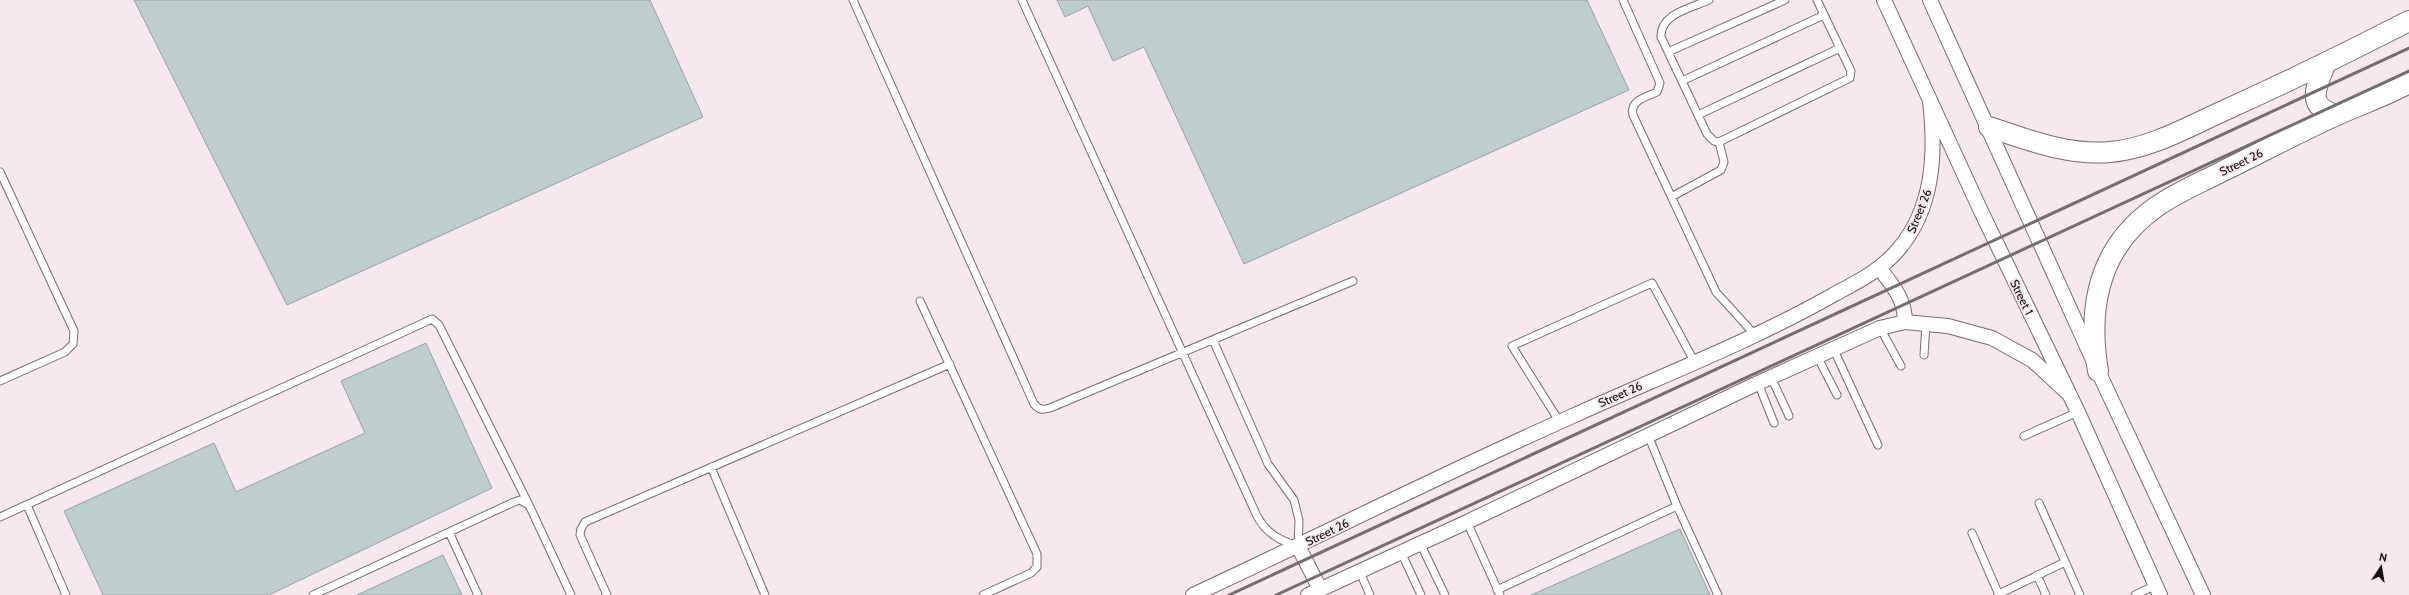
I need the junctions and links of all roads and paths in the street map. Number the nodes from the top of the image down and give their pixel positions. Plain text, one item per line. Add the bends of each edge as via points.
1 (853, 0) edge
2 (1022, 0) edge
3 (1623, 0) edge
4 (1709, 0) edge
5 (1785, 0) edge
6 (1817, 0) edge
7 (1884, 0) edge
8 (1930, 0) edge
9 (1824, 15) junction
10 (2409, 21) edge
11 (1840, 48) junction
12 (1668, 52) junction
13 (2325, 65) junction
14 (1682, 81) junction
15 (2409, 83) edge
16 (1930, 101) junction
17 (1698, 115) junction
18 (2337, 115) junction
19 (1989, 128) junction
20 (1719, 142) junction
21 (0, 172) edge
22 (1673, 196) junction
23 (1880, 269) junction
24 (1353, 281) dead end
25 (920, 301) dead end
26 (1905, 322) junction
27 (1926, 324) junction
28 (1880, 328) junction
29 (1755, 335) junction
30 (1213, 340) junction
31 (1833, 348) junction
32 (1181, 353) junction
33 (1924, 355) dead end
34 (1817, 356) junction
35 (1694, 361) junction
36 (950, 364) junction
37 (1901, 366) dead end
38 (2098, 371) junction
39 (1764, 380) junction
40 (0, 381) edge
41 (2067, 392) junction
42 (1837, 395) dead end
43 (2078, 412) junction
44 (1789, 416) dead end
45 (1559, 421) junction
46 (1774, 423) dead end
47 (1648, 435) junction
48 (2024, 436) dead end
49 (1878, 445) dead end
50 (711, 467) junction
51 (2039, 503) dead end
52 (27, 505) junction
53 (529, 505) junction
54 (1677, 506) junction
55 (0, 517) edge
56 (1467, 522) junction
57 (449, 532) junction
58 (1972, 533) dead end
59 (1420, 543) junction
60 (1298, 546) junction
61 (1401, 552) junction
62 (2066, 562) junction
63 (1359, 570) junction
64 (2037, 575) junction
65 (2158, 590) edge
66 (1499, 592) edge
67 (1315, 593) edge
68 (1999, 594) edge
69 (66, 595) edge
70 (313, 595) edge
71 (478, 595) edge
72 (570, 595) edge
73 (607, 595) edge
74 (765, 595) edge
75 (983, 595) edge
76 (1193, 595) edge
77 (1370, 595) edge
78 (1421, 595) edge
79 (1445, 595) edge
80 (1718, 595) edge
81 (2046, 595) edge
82 (2080, 595) edge
83 (2135, 595) edge
84 (2203, 595) edge

1 - 32 lane via 1038,409 1050,408
2 - 32 lane
3 - 22 lane via 1660,83 1657,92 1635,102 1632,108 1633,115
4 - 12 lane via 1665,21 1661,37
5 - 12 lane
6 - 9 lane
7 - 16 street, Street 1
8 - 19 street
9 - 11 lane
9 - 14 lane
10 - 13 main road
11 - 17 lane
11 - 20 lane via 1851,71 1847,81
12 - 14 lane
13 - 18 main road via 2315,89 2315,97 2325,112
13 - 19 main road via 2165,138 2132,149 2111,152 2065,151
14 - 17 lane
15 - 18 main road, Street 26
16 - 23 street, Street 26 via 1934,155 1927,192 1910,235
16 - 41 street, Street 1
17 - 20 lane via 1710,138
18 - 38 main road, Street 26 via 2174,195 2132,226 2113,252 2098,290 2093,324
19 - 38 street
20 - 22 lane via 1724,162 1721,170
21 - 40 lane via 74,332 73,344 65,352
22 - 29 lane via 1716,292
23 - 26 street via 1901,298
23 - 29 street, Street 26
24 - 30 lane
25 - 36 lane
26 - 27 street
26 - 28 street
27 - 33 lane
27 - 41 street via 1971,330 2013,348 2032,360
28 - 31 street
28 - 37 lane
29 - 35 street, Street 26
30 - 32 lane
30 - 60 lane via 1268,464 1294,500 1299,520
31 - 34 street
31 - 49 lane
32 - 60 lane via 1262,525 1282,541
34 - 39 street
34 - 42 lane
35 - 45 street, Street 26
35 - 45 lane via 1652,283 1512,346
36 - 50 lane
36 - 75 lane via 1038,561 1037,567 1031,572
38 - 84 street
39 - 44 lane
39 - 46 lane
39 - 47 street
41 - 43 street, Street 1
43 - 48 lane
43 - 65 street, Street 1
45 - 60 street, Street 26
47 - 54 lane
47 - 56 street
50 - 73 lane via 585,522 580,535
50 - 74 lane
51 - 62 lane
52 - 53 lane via 429,319 435,320 439,325
52 - 55 lane
52 - 69 lane
53 - 57 lane via 520,500
53 - 72 lane
54 - 66 lane
54 - 80 lane
56 - 59 street
56 - 66 lane
57 - 70 lane
57 - 71 lane
58 - 68 lane
59 - 61 street
59 - 79 lane
60 - 67 street
60 - 76 street, Street 26
61 - 63 street
61 - 78 lane
62 - 64 lane
62 - 82 lane
63 - 67 street
63 - 77 lane
64 - 68 lane
64 - 81 lane
65 - 83 lane

